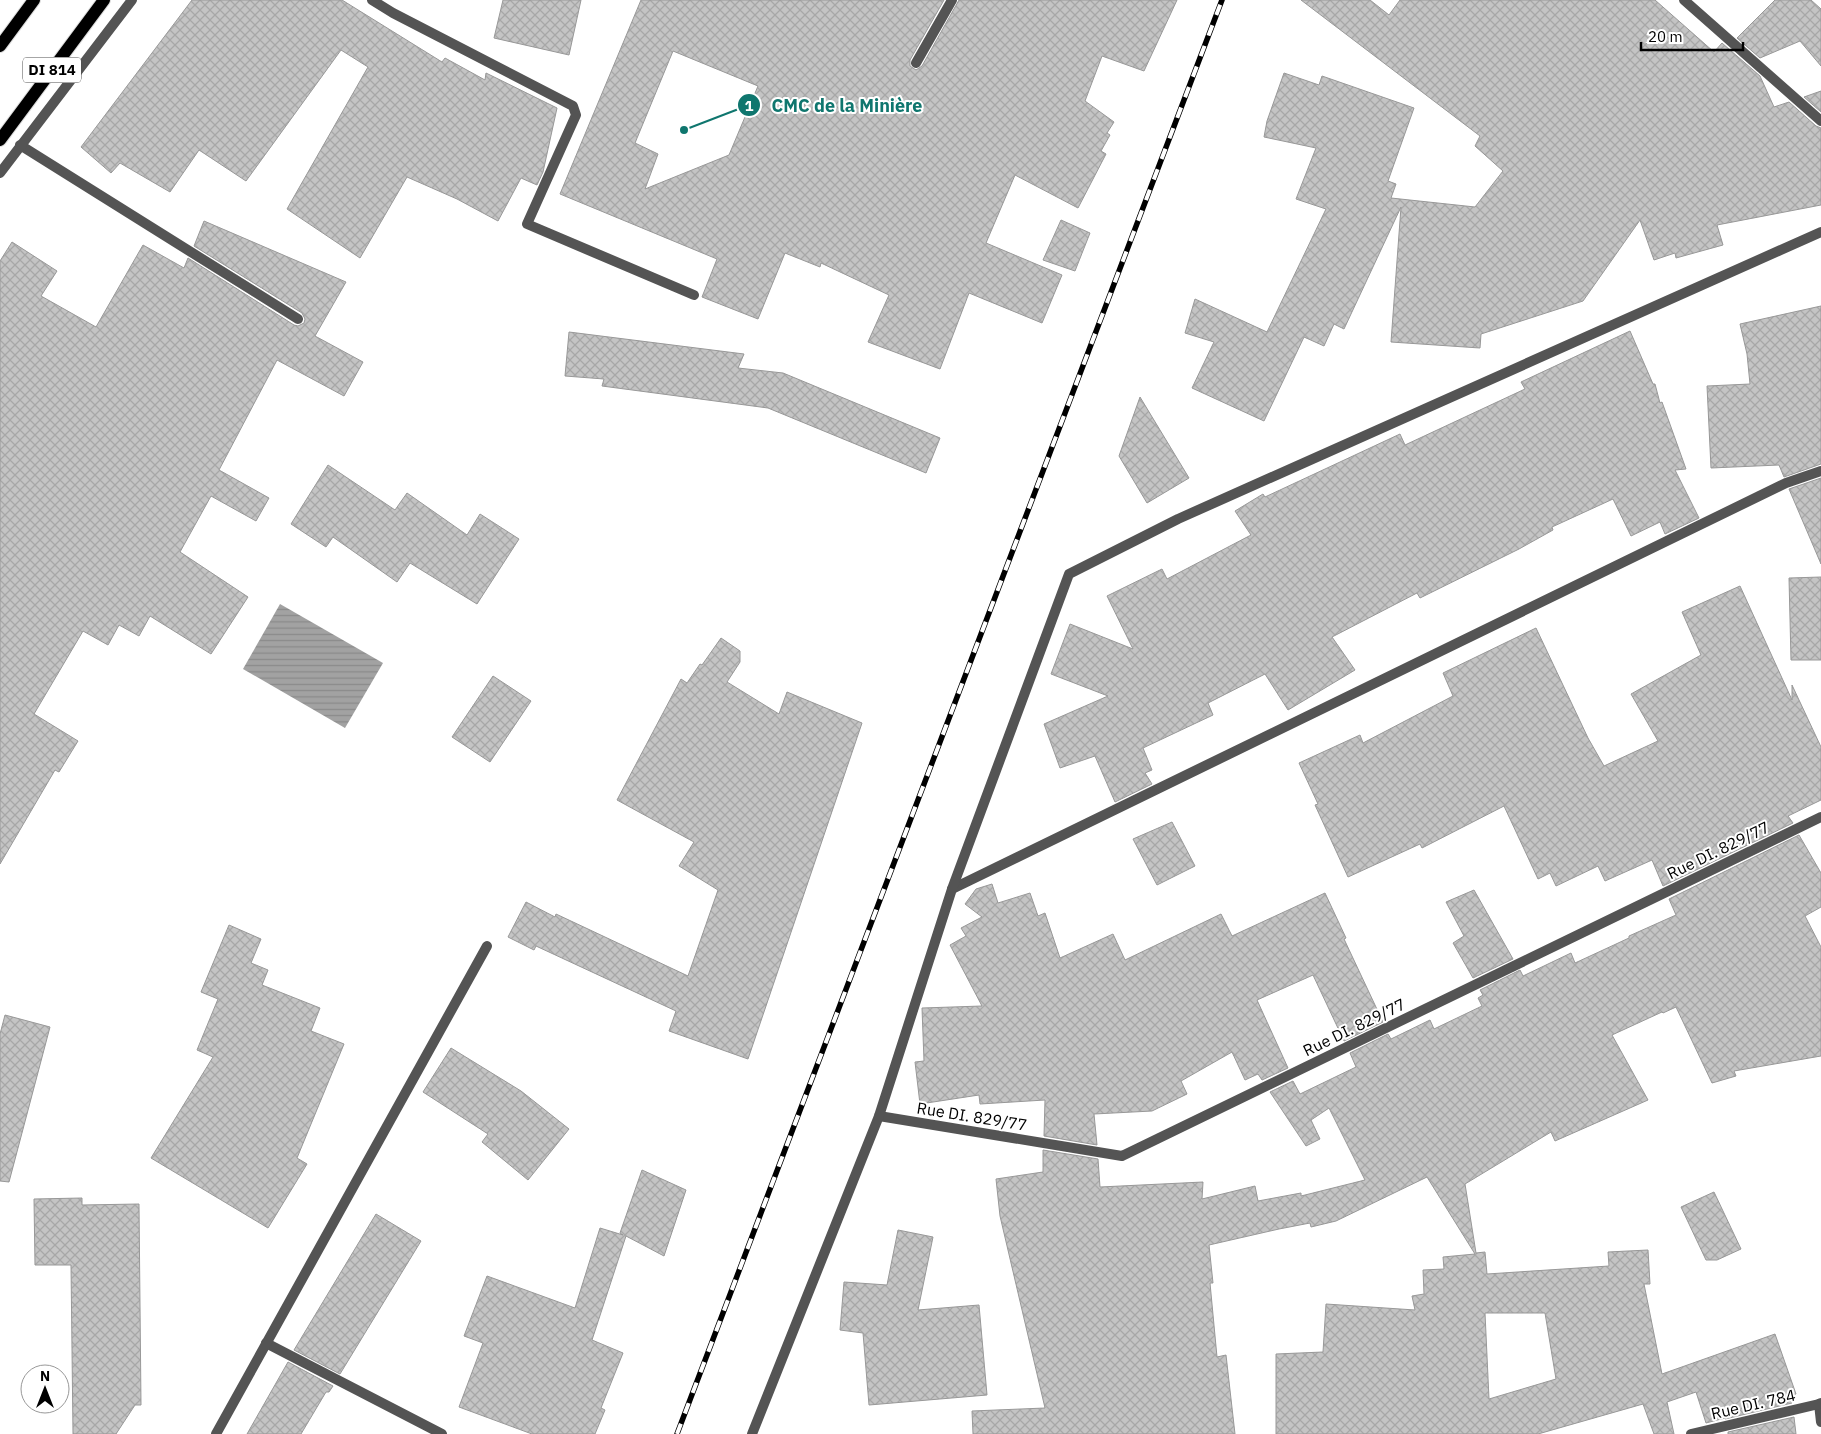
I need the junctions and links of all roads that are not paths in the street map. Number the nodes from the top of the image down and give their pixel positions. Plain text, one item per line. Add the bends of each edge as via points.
1 (34, 0) edge
2 (104, 0) edge
3 (132, 0) edge
4 (372, 0) edge
5 (952, 0) edge
6 (1684, 0) edge
7 (0, 46) edge
8 (916, 64) dead end
9 (1821, 121) edge
10 (0, 140) edge
11 (20, 145) junction
12 (0, 173) edge
13 (1821, 232) edge
14 (694, 295) dead end
15 (298, 319) dead end
16 (1821, 471) edge
17 (1821, 817) edge
18 (952, 889) junction
19 (486, 946) dead end
20 (878, 1116) junction
21 (266, 1344) junction
22 (1820, 1404) edge
23 (1821, 1422) edge
24 (216, 1434) edge
25 (442, 1434) edge
26 (752, 1434) edge
27 (1691, 1434) edge

1 - 7 main road
2 - 10 main road, DI 814
3 - 11 street
4 - 14 street via 572,106 576,115 527,224
5 - 8 street
6 - 9 street
11 - 12 street
11 - 15 street
13 - 18 street via 1178,519 1069,574
16 - 18 street via 1786,484
17 - 20 street, Rue DI. 829/77 via 1122,1156
18 - 20 street
19 - 21 street
20 - 26 street
21 - 24 street
21 - 25 street
22 - 23 street
22 - 27 street, Rue DI. 784

